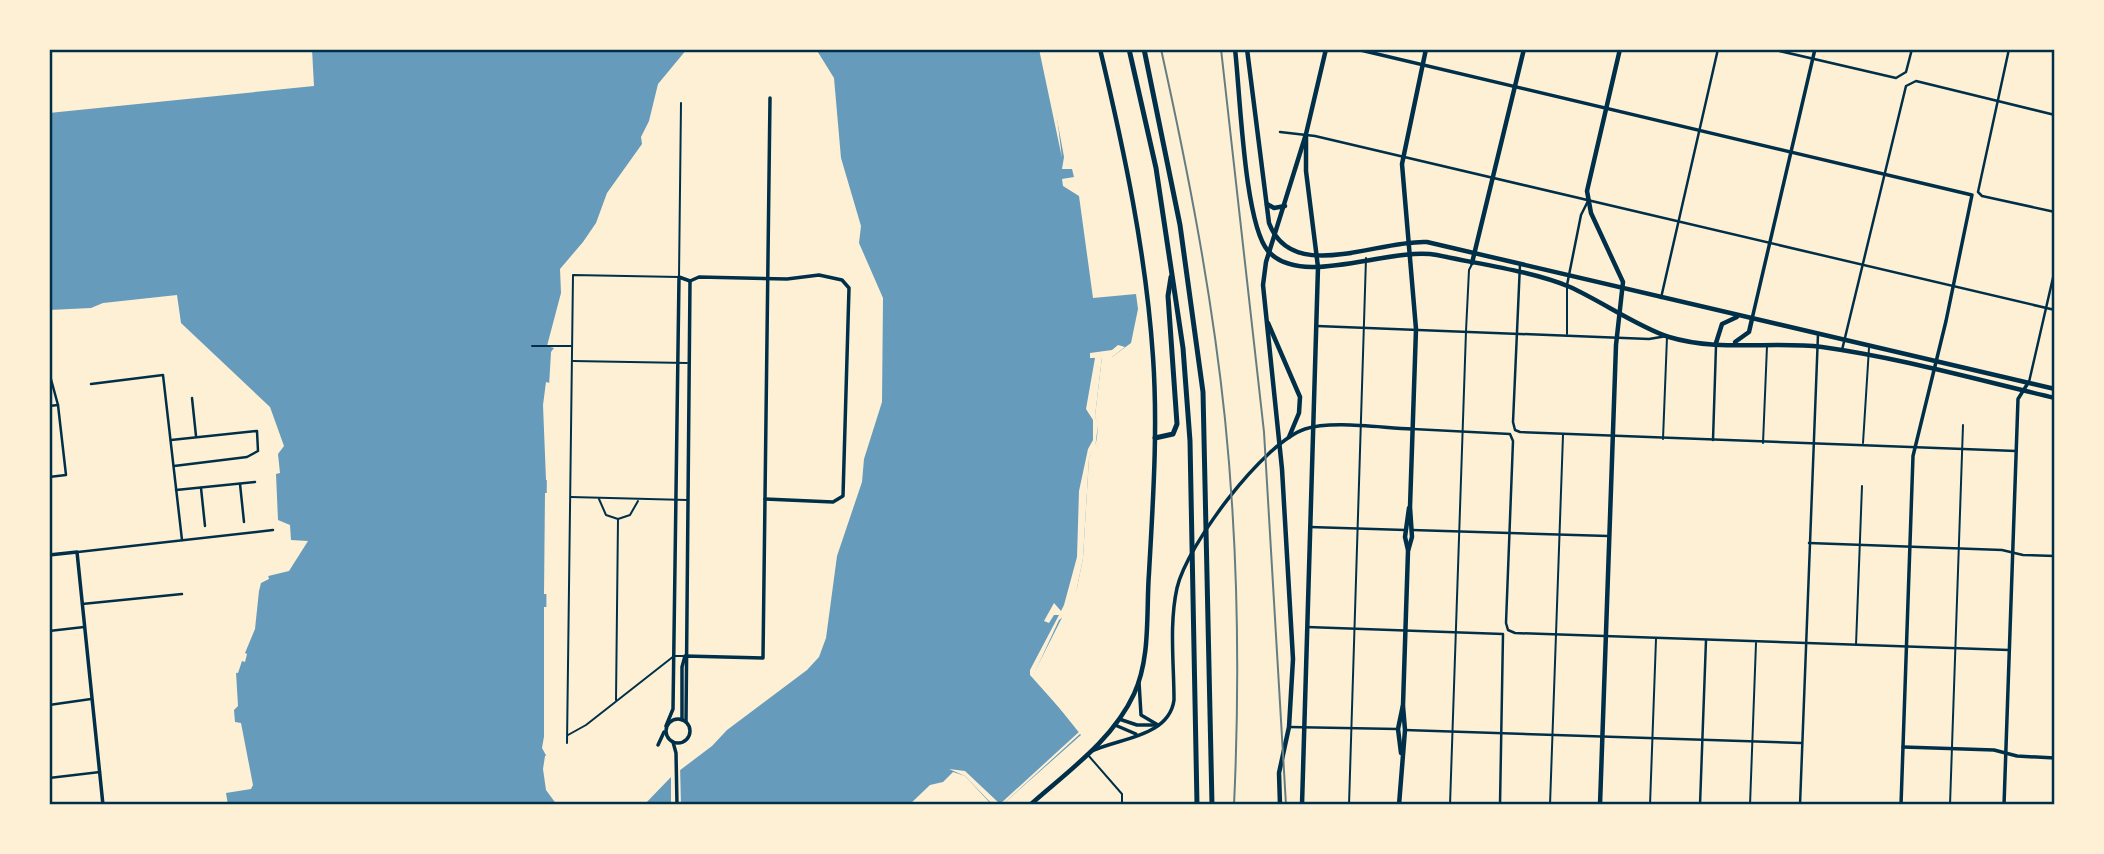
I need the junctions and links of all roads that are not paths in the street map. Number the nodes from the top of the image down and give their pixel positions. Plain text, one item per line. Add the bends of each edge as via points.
1 (1100, 49) edge
2 (1129, 49) edge
3 (1144, 49) edge
4 (1235, 49) edge
5 (1247, 49) edge
6 (1326, 49) edge
7 (1356, 49) edge
8 (1426, 49) edge
9 (1524, 49) edge
10 (1620, 49) edge
11 (1718, 49) edge
12 (1771, 49) edge
13 (1815, 49) edge
14 (1912, 49) edge
15 (2009, 49) edge
16 (1813, 59) junction
17 (1423, 64) junction
18 (1515, 86) junction
19 (771, 98) dead end
20 (1997, 102) junction
21 (681, 103) dead end
22 (1607, 108) junction
23 (2055, 115) edge
24 (1699, 130) junction
25 (1280, 132) dead end
26 (1306, 135) junction
27 (1791, 151) junction
28 (1402, 157) junction
29 (1883, 172) junction
30 (1493, 179) junction
31 (1588, 201) junction
32 (1266, 202) junction
33 (1285, 206) junction
34 (2055, 212) edge
35 (1678, 222) junction
36 (1275, 235) junction
37 (1409, 242) junction
38 (1769, 243) junction
39 (1269, 253) junction
40 (1410, 253) junction
41 (1477, 253) junction
42 (1317, 257) junction
43 (1366, 258) junction
44 (1472, 263) junction
45 (1520, 264) junction
46 (1862, 264) junction
47 (1318, 267) junction
48 (2055, 269) edge
49 (1172, 270) junction
50 (1518, 274) junction
51 (1568, 276) junction
52 (679, 277) junction
53 (768, 278) junction
54 (690, 281) junction
55 (1567, 286) junction
56 (1954, 286) junction
57 (1622, 289) junction
58 (1661, 298) junction
59 (2046, 307) junction
60 (2055, 310) edge
61 (1621, 313) junction
62 (1265, 316) junction
63 (1739, 316) junction
64 (1752, 319) junction
65 (1316, 326) junction
66 (1366, 328) junction
67 (1416, 329) junction
68 (1466, 331) junction
69 (1516, 333) junction
70 (1818, 334) junction
71 (1567, 335) junction
72 (1667, 337) junction
73 (1618, 338) junction
74 (1844, 341) junction
75 (1716, 343) junction
76 (1731, 344) junction
77 (1767, 345) junction
78 (532, 346) dead end
79 (572, 346) junction
80 (1816, 346) junction
81 (1869, 347) junction
82 (1842, 351) junction
83 (1867, 356) junction
84 (572, 361) junction
85 (1936, 362) junction
86 (678, 363) junction
87 (688, 363) junction
88 (1934, 370) junction
89 (49, 372) edge
90 (2028, 383) junction
91 (91, 384) dead end
92 (2055, 389) edge
93 (2022, 391) junction
94 (192, 398) dead end
95 (2055, 398) edge
96 (58, 405) junction
97 (49, 406) edge
98 (1963, 425) dead end
99 (1312, 427) junction
100 (1362, 428) junction
101 (1413, 429) junction
102 (1463, 431) junction
103 (1292, 433) junction
104 (1563, 434) junction
105 (1613, 436) junction
106 (197, 437) junction
107 (1155, 438) junction
108 (1663, 439) junction
109 (171, 440) junction
110 (1713, 440) junction
111 (1763, 443) junction
112 (1813, 443) junction
113 (1863, 445) junction
114 (1916, 447) junction
115 (1964, 449) junction
116 (2017, 451) junction
117 (174, 466) junction
118 (49, 477) edge
119 (255, 482) dead end
120 (240, 484) junction
121 (1862, 486) dead end
122 (201, 488) junction
123 (176, 490) junction
124 (570, 497) junction
125 (599, 498) junction
126 (639, 499) junction
127 (676, 499) junction
128 (765, 499) junction
129 (687, 500) junction
130 (1410, 507) junction
131 (618, 519) junction
132 (244, 522) dead end
133 (205, 526) dead end
134 (1310, 527) junction
135 (1359, 529) junction
136 (273, 530) dead end
137 (1405, 530) junction
138 (1412, 530) junction
139 (1460, 532) junction
140 (1509, 533) junction
141 (1559, 535) junction
142 (1609, 536) junction
143 (182, 540) junction
144 (1809, 543) junction
145 (1860, 545) junction
146 (1910, 548) junction
147 (1960, 548) junction
148 (1408, 551) junction
149 (77, 552) junction
150 (2013, 553) junction
151 (49, 555) edge
152 (2055, 556) edge
153 (182, 594) dead end
154 (82, 604) junction
155 (85, 627) junction
156 (1307, 627) junction
157 (1355, 628) junction
158 (1405, 630) junction
159 (49, 631) edge
160 (1456, 631) junction
161 (1556, 635) junction
162 (1606, 636) junction
163 (1656, 638) junction
164 (1706, 640) junction
165 (1756, 642) junction
166 (1806, 642) junction
167 (1856, 645) junction
168 (1906, 646) junction
169 (1956, 649) junction
170 (2009, 650) junction
171 (674, 656) junction
172 (685, 656) junction
173 (1139, 680) junction
174 (92, 699) junction
175 (616, 700) junction
176 (49, 705) edge
177 (1403, 705) junction
178 (684, 721) junction
179 (1117, 722) junction
180 (1158, 725) junction
181 (666, 726) junction
182 (1289, 727) junction
183 (1304, 727) junction
184 (1352, 729) junction
185 (1398, 729) junction
186 (1405, 730) junction
187 (1452, 732) junction
188 (1502, 733) junction
189 (1552, 734) junction
190 (567, 735) junction
191 (1138, 735) junction
192 (1602, 736) junction
193 (1652, 738) junction
194 (1703, 740) junction
195 (684, 741) junction
196 (672, 742) junction
197 (1753, 742) junction
198 (567, 743) dead end
199 (1802, 743) junction
200 (1903, 747) junction
201 (1952, 749) junction
202 (676, 753) junction
203 (1401, 753) junction
204 (1087, 754) junction
205 (2006, 754) junction
206 (2055, 758) edge
207 (100, 772) junction
208 (49, 778) edge
209 (103, 805) edge
210 (677, 805) edge
211 (1030, 805) edge
212 (1122, 805) edge
213 (1197, 805) edge
214 (1212, 805) edge
215 (1280, 805) edge
216 (1302, 805) edge
217 (1349, 805) edge
218 (1399, 805) edge
219 (1450, 805) edge
220 (1500, 805) edge
221 (1550, 805) edge
222 (1600, 805) edge
223 (1650, 805) edge
224 (1700, 805) edge
225 (1750, 805) edge
226 (1800, 805) edge
227 (1901, 805) edge
228 (1950, 805) edge
229 (2004, 805) edge

1 - 107 main road via 1146,289
2 - 49 highway via 1156,168
3 - 214 highway via 1180,225 1203,392
4 - 39 main road via 1251,201 1257,230
5 - 32 main road
6 - 26 main road
7 - 17 street
8 - 17 main road
9 - 18 main road
10 - 22 main road
11 - 24 street
12 - 16 street
13 - 16 street
14 - 16 street via 1903,75 1896,78
15 - 20 street
16 - 27 street
17 - 18 street
17 - 28 main road
18 - 22 street
18 - 30 main road
19 - 53 street
20 - 23 street
20 - 29 street via 1909,83 1903,89
20 - 34 street via 1978,192
21 - 52 lane
22 - 24 street
22 - 31 main road
24 - 27 street
24 - 35 street
25 - 26 street
26 - 28 street
26 - 33 main road
26 - 42 main road
27 - 29 street
27 - 38 street
28 - 30 street
28 - 37 main road
29 - 46 street
29 - 56 street via 1972,195
30 - 31 street
30 - 41 main road
31 - 35 street
31 - 51 street via 1579,220
31 - 57 main road
32 - 33 main road via 1274,208
32 - 36 main road
33 - 36 main road
35 - 38 street
35 - 58 street
36 - 39 main road
36 - 42 main road via 1296,252
37 - 40 main road
37 - 41 main road
37 - 42 main road
38 - 46 street
38 - 64 street
39 - 47 main road via 1297,267
39 - 62 main road via 1263,285
40 - 43 main road
40 - 44 main road
40 - 67 main road
41 - 44 main road
41 - 45 main road
42 - 47 main road
43 - 47 main road
43 - 66 lane
44 - 50 main road
44 - 68 lane
45 - 50 street
45 - 51 main road
46 - 56 street
46 - 74 street
47 - 65 main road
48 - 59 street
49 - 107 highway via 1168,296 1177,424 1173,434
49 - 213 highway via 1190,440
50 - 55 main road
50 - 69 street
51 - 55 street
51 - 57 main road
52 - 54 street
52 - 79 lane via 573,275
52 - 86 street
53 - 54 street via 699,277
53 - 128 street
53 - 128 street via 819,275 842,280 849,288 843,496 833,502
54 - 87 street
55 - 61 main road
55 - 71 lane
56 - 59 street
56 - 85 street
57 - 58 main road
57 - 61 main road
58 - 63 main road
59 - 60 street
59 - 90 street
61 - 72 main road
61 - 73 main road
62 - 103 main road via 1300,397
62 - 182 main road via 1282,469 1292,632
63 - 64 main road
63 - 75 main road via 1722,324
64 - 70 main road
64 - 76 main road via 1749,332
65 - 66 street
65 - 99 main road
66 - 67 street
66 - 100 lane
67 - 68 street
67 - 101 main road
68 - 69 street
68 - 102 lane
69 - 71 street
69 - 104 street via 1515,430
70 - 74 main road
70 - 80 street
71 - 73 street
72 - 73 street
72 - 75 main road
72 - 108 lane
73 - 105 main road
74 - 81 main road
74 - 82 street
75 - 76 main road
75 - 110 street
76 - 77 main road
77 - 80 main road
77 - 111 lane
78 - 79 lane
79 - 84 lane
80 - 82 main road
80 - 112 street
81 - 83 lane
81 - 85 main road
82 - 83 main road
83 - 88 main road
83 - 113 lane
84 - 86 lane
84 - 124 lane
85 - 88 street
85 - 90 main road
86 - 87 lane
86 - 127 street
87 - 129 street
88 - 93 main road
88 - 114 street
89 - 96 street
90 - 92 main road
90 - 93 street
91 - 109 street via 163,376
93 - 95 main road
93 - 116 street
94 - 106 street
96 - 97 street
96 - 118 street via 66,475
98 - 115 lane
99 - 100 street
99 - 103 street
99 - 134 main road
100 - 101 street
100 - 135 lane
101 - 102 street
101 - 130 main road
102 - 139 lane
102 - 140 street via 1510,434
103 - 180 street via 1255,466 1188,559 1175,596 1173,707
104 - 105 street
104 - 141 lane
105 - 108 street
105 - 142 main road
106 - 109 street
106 - 117 street via 257,431 259,446 255,454
107 - 173 main road
108 - 110 street
109 - 117 street
110 - 111 street
111 - 112 street
112 - 113 street
112 - 144 street
113 - 114 street
114 - 115 street
114 - 146 street
115 - 116 street
115 - 147 lane
116 - 150 street
117 - 123 street
119 - 120 street
120 - 122 street
120 - 132 street
121 - 145 lane
122 - 123 street
122 - 133 street
123 - 143 street
124 - 125 lane
124 - 190 lane
125 - 126 lane
125 - 131 lane via 606,515
126 - 127 lane
126 - 131 lane via 630,515
127 - 129 lane
127 - 171 street
128 - 172 street via 763,658
129 - 172 street
130 - 137 main road
130 - 138 main road
131 - 175 lane
134 - 135 street
134 - 156 main road
135 - 137 street
135 - 157 lane
136 - 143 street
137 - 148 main road
138 - 139 street
138 - 148 main road
139 - 140 street
139 - 160 lane
140 - 141 street
140 - 161 street via 1508,630
141 - 142 street
141 - 161 lane
142 - 162 main road
143 - 149 street
144 - 145 street
144 - 166 street
145 - 146 street
145 - 167 lane
146 - 147 street
146 - 168 street
147 - 150 street
147 - 169 lane
148 - 158 main road
149 - 151 street
149 - 154 street
150 - 152 street
150 - 170 street
153 - 154 street
154 - 155 street
155 - 159 street
155 - 174 street
156 - 157 street
156 - 183 main road
157 - 158 street
157 - 184 lane
158 - 160 street
158 - 177 main road
160 - 187 lane
160 - 188 street via 1503,635
161 - 162 street
161 - 189 lane
162 - 163 street
162 - 192 main road
163 - 164 street
163 - 193 lane
164 - 165 street
164 - 194 street
165 - 166 street
165 - 197 lane
166 - 167 street
166 - 199 street
167 - 168 street
168 - 169 street
168 - 200 street
169 - 170 street
169 - 201 lane
170 - 205 street
171 - 172 lane
171 - 175 lane
171 - 181 street via 673,709
172 - 178 street
173 - 179 main road
173 - 180 street via 1141,715
174 - 176 street
174 - 207 street
175 - 190 lane
177 - 185 main road
177 - 186 main road
178 - 181 street via 671,720
178 - 195 street via 690,732
179 - 180 street
179 - 191 street
179 - 204 main road
180 - 191 street
181 - 196 street
181 - 196 street via 658,745
182 - 183 street
182 - 215 main road via 1279,773
183 - 184 street
183 - 216 main road
184 - 185 street
184 - 217 lane
185 - 203 main road
186 - 187 street
186 - 203 main road
187 - 188 street
187 - 219 lane
188 - 189 street
188 - 220 street
189 - 192 street
189 - 221 lane
190 - 198 lane
191 - 204 street
192 - 193 street
192 - 222 main road
193 - 194 street
193 - 223 lane
194 - 197 street
194 - 224 street
195 - 196 street
195 - 202 street
196 - 202 street
197 - 199 street
197 - 225 lane
199 - 226 street
200 - 201 street
200 - 227 street
201 - 205 street
201 - 228 lane
202 - 210 street
203 - 218 main road
204 - 211 main road
204 - 212 lane via 1122,794
205 - 206 street
205 - 229 street
207 - 208 street
207 - 209 street

